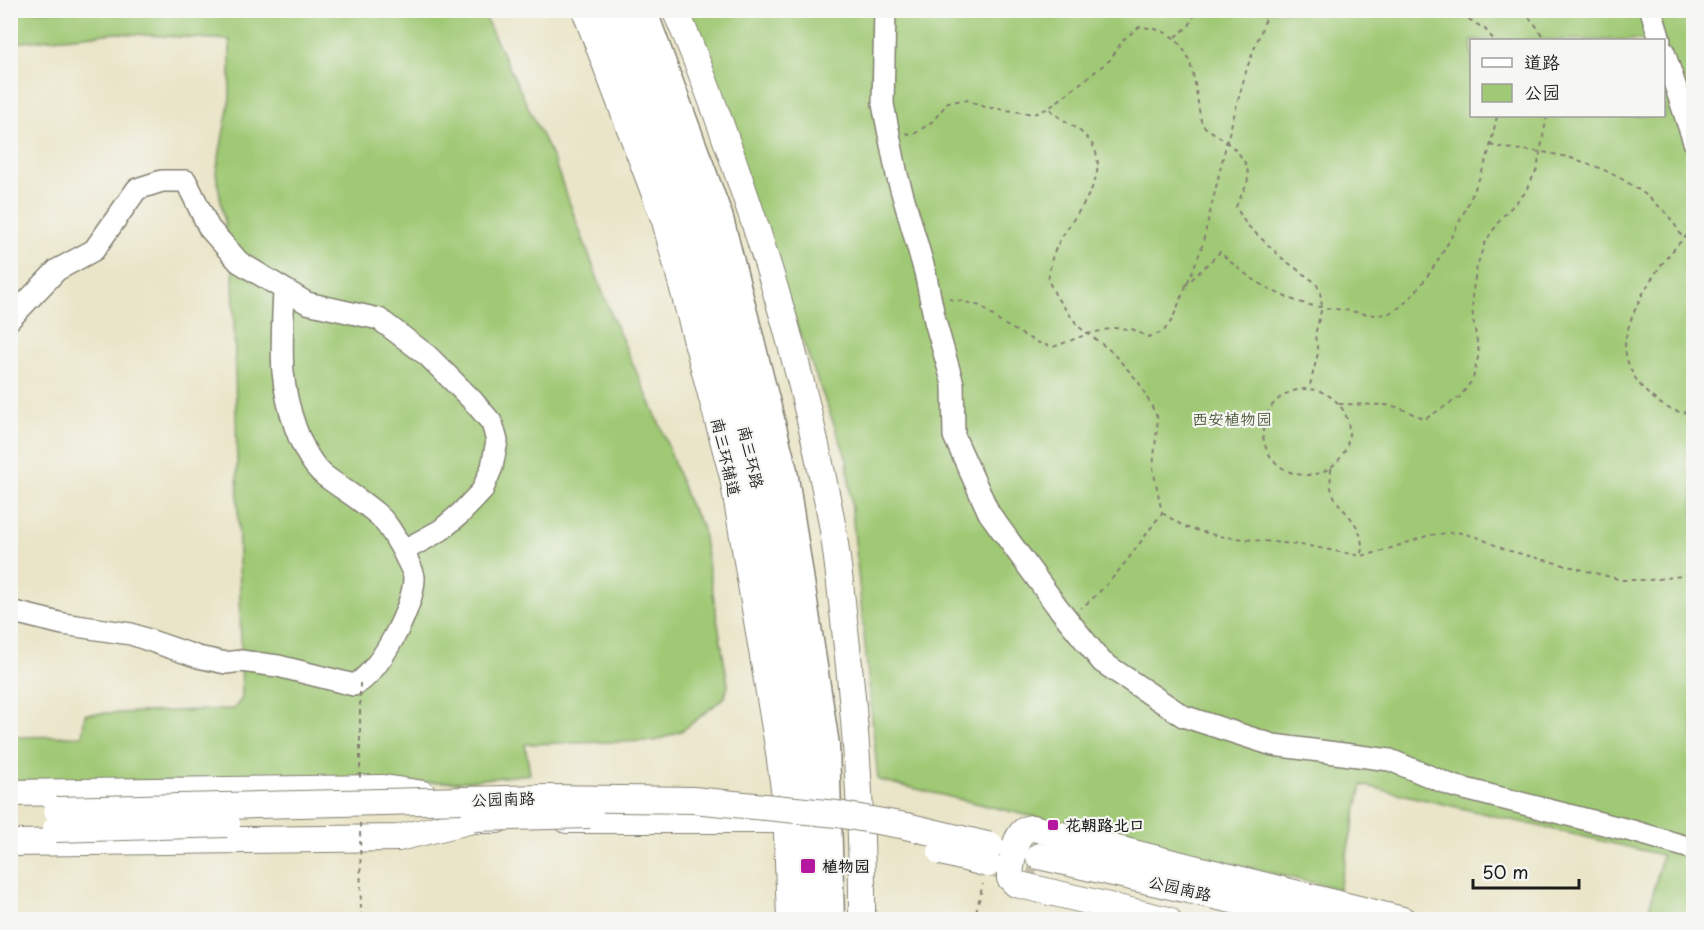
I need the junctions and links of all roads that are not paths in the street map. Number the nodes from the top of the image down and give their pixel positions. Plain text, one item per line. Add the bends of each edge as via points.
1 (585, 10) edge
2 (675, 10) edge
3 (885, 10) edge
4 (1651, 10) edge
5 (624, 14) edge
6 (1660, 39) edge
7 (1665, 55) edge
8 (1694, 142) edge
9 (284, 290) junction
10 (10, 319) edge
11 (403, 551) junction
12 (10, 610) edge
13 (10, 793) edge
14 (10, 810) edge
15 (787, 812) junction
16 (57, 820) junction
17 (10, 829) edge
18 (10, 843) edge
19 (1694, 849) edge
20 (988, 862) tunnel mouth
21 (790, 920) edge
22 (805, 920) edge
23 (829, 920) edge
24 (862, 920) edge
25 (1168, 920) edge
26 (1242, 920) edge
27 (1320, 920) edge
28 (1403, 920) edge

1 - 15 main road, 南三环辅道 via 665,221 733,477
2 - 24 main road via 724,133 765,255 793,349 829,506 858,768
3 - 19 lane via 884,104 888,129 953,384 954,436 989,513 1102,662 1183,716 1273,745 1390,760 1453,786
4 - 6 lane
5 - 22 highway, 南三环路 via 690,220 755,470 802,746
5 - 23 highway, 南三环路 via 718,219 782,471 824,745
7 - 8 lane
9 - 10 lane via 240,262 209,228 186,181 162,181 137,189 94,250 57,270
9 - 11 lane via 283,375 301,442 324,475 379,515
9 - 11 lane via 307,303 379,319 428,356 492,423 497,441 482,491 441,530
11 - 12 lane via 414,575 406,616 392,642 354,686 278,666 198,657 131,634 63,624
13 - 15 main road via 384,789 442,796 535,791
14 - 16 main road, 公园南路
15 - 18 main road via 473,820 398,838
15 - 21 main road, 南三环辅道
16 - 17 main road, 公园南路
16 - 20 main road, 公园南路, bridge via 677,814 813,826
25 - 28 main road via 1016,884 1010,873 1019,834 1033,828
26 - 27 main road, 公园南路 via 1037,865

